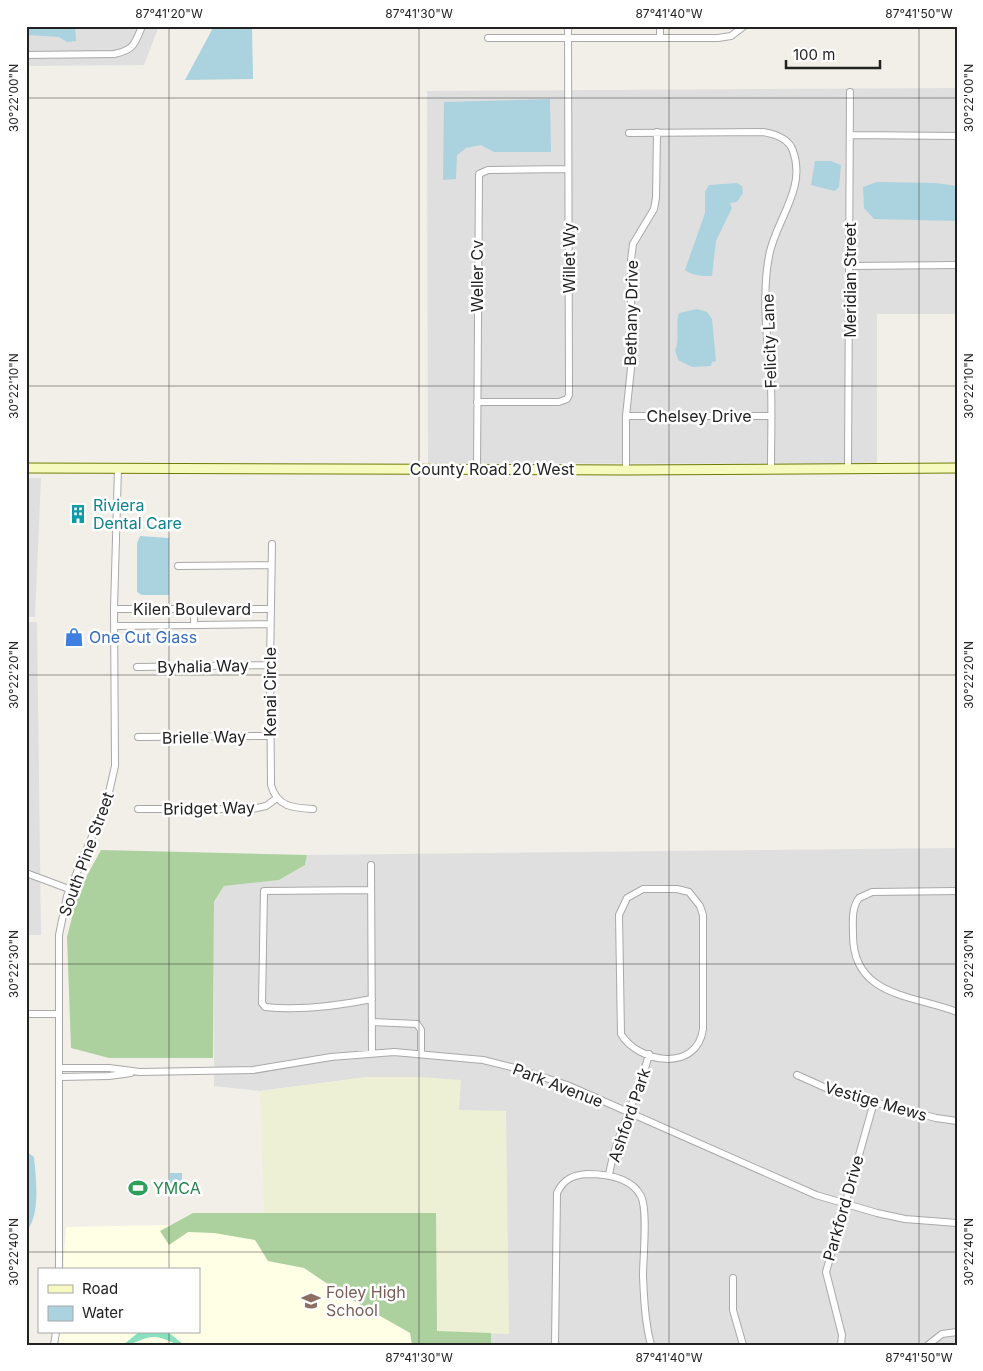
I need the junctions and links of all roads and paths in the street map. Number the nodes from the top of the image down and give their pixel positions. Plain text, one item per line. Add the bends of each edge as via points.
1 (142, 26) edge
2 (568, 26) edge
3 (660, 26) edge
4 (744, 26) edge
5 (488, 38) dead end
6 (568, 38) junction
7 (660, 38) junction
8 (26, 55) edge
9 (850, 92) dead end
10 (629, 132) dead end
11 (657, 132) junction
12 (850, 135) junction
13 (957, 136) edge
14 (568, 169) junction
15 (957, 265) edge
16 (850, 266) junction
17 (477, 402) junction
18 (626, 416) junction
19 (771, 416) junction
20 (26, 468) edge
21 (118, 468) junction
22 (848, 468) junction
23 (957, 468) edge
24 (477, 469) junction
25 (771, 469) junction
26 (626, 470) junction
27 (272, 544) dead end
28 (270, 565) junction
29 (178, 566) dead end
30 (270, 609) junction
31 (114, 610) junction
32 (194, 610) junction
33 (270, 624) junction
34 (194, 625) junction
35 (115, 626) junction
36 (270, 665) junction
37 (136, 667) dead end
38 (270, 736) junction
39 (138, 737) dead end
40 (277, 798) junction
41 (138, 808) dead end
42 (313, 809) dead end
43 (371, 865) dead end
44 (26, 873) edge
45 (69, 889) junction
46 (372, 890) junction
47 (957, 892) edge
48 (372, 998) junction
49 (957, 1012) edge
50 (26, 1014) edge
51 (59, 1014) junction
52 (372, 1022) junction
53 (421, 1052) junction
54 (372, 1053) junction
55 (649, 1054) junction
56 (59, 1068) junction
57 (140, 1072) junction
58 (797, 1075) dead end
59 (59, 1077) junction
60 (874, 1102) junction
61 (628, 1113) junction
62 (957, 1120) edge
63 (609, 1175) junction
64 (844, 1204) junction
65 (957, 1223) edge
66 (59, 1268) edge
67 (733, 1278) dead end
68 (957, 1332) edge
69 (555, 1345) edge
70 (651, 1345) edge
71 (743, 1345) edge
72 (841, 1345) edge
73 (928, 1345) edge

1 - 8 street via 136,43 128,51
2 - 6 street, Willet Wy
3 - 7 street
4 - 7 street via 724,38
5 - 6 street
6 - 7 street
6 - 14 street, Willet Wy
9 - 12 street, Meridian Street
10 - 11 street, Felicity Lane
11 - 18 street, Bethany Drive via 654,209 633,244 631,260 631,368
11 - 19 street, Felicity Lane via 763,132 781,137 793,150 796,168 794,193 773,238 768,257 765,305
12 - 13 street
12 - 16 street, Meridian Street
14 - 17 street, Weller Cv via 488,170 479,174
14 - 17 street, Willet Wy via 567,399 559,402
15 - 16 street
16 - 22 street, Meridian Street
17 - 24 street, Weller Cv
18 - 19 street, Chelsey Drive
18 - 26 street, Bethany Drive
19 - 25 street, Felicity Lane
20 - 21 street, County Road 20 West
21 - 24 street, County Road 20 West
21 - 31 street, South Pine Street
22 - 23 street, County Road 20 West
22 - 25 street, County Road 20 West
24 - 26 street, County Road 20 West
25 - 26 street, County Road 20 West
27 - 28 street, Kenai Circle
28 - 29 street
28 - 30 street, Kenai Circle
30 - 32 street, Kilen Boulevard
30 - 33 street, Kenai Circle
31 - 32 street, Kilen Boulevard
31 - 35 street, South Pine Street
32 - 34 street
33 - 34 street, Kilen Boulevard
33 - 36 street, Kenai Circle
34 - 35 street, Kilen Boulevard
35 - 45 street, South Pine Street via 115,766 107,801
36 - 37 street, Byhalia Way
36 - 38 street, Kenai Circle
38 - 39 street, Brielle Way
38 - 40 street, Kenai Circle via 271,784
40 - 41 street, Bridget Way via 252,810
40 - 42 street via 293,808
43 - 46 street
44 - 45 street
45 - 51 street, South Pine Street via 59,935
46 - 48 street
46 - 48 street via 264,891 262,1003 265,1007 301,1008 342,1005
47 - 49 street via 865,894 854,905 853,923 855,955 867,976 878,986 891,993
48 - 52 street
50 - 51 street
51 - 56 street, South Pine Street
52 - 53 street via 417,1024 421,1030
52 - 54 street
53 - 54 street, Park Avenue
53 - 61 street, Park Avenue via 483,1060 515,1068 567,1085
54 - 57 street, Park Avenue via 331,1056 253,1070
55 - 55 street via 627,1044 620,1026 620,915 625,895 643,890 677,889 697,895 703,915 702,1040 695,1055 660,1058
55 - 61 street, Ashford Park via 639,1090
56 - 57 street, Park Avenue
56 - 59 street, South Pine Street
57 - 59 street, Park Avenue
58 - 60 street, Vestige Mews via 835,1092
59 - 66 street, South Pine Street
60 - 62 street, Vestige Mews
60 - 64 street, Parkford Drive
61 - 63 street, Ashford Park via 615,1144
61 - 64 street, Park Avenue via 816,1195
63 - 69 street via 575,1176 564,1182 557,1193
63 - 70 street via 635,1188 643,1204 644,1296
64 - 65 street, Park Avenue via 905,1219
64 - 72 street, Parkford Drive via 826,1272 842,1335
67 - 71 street via 733,1310
68 - 73 street via 942,1334

